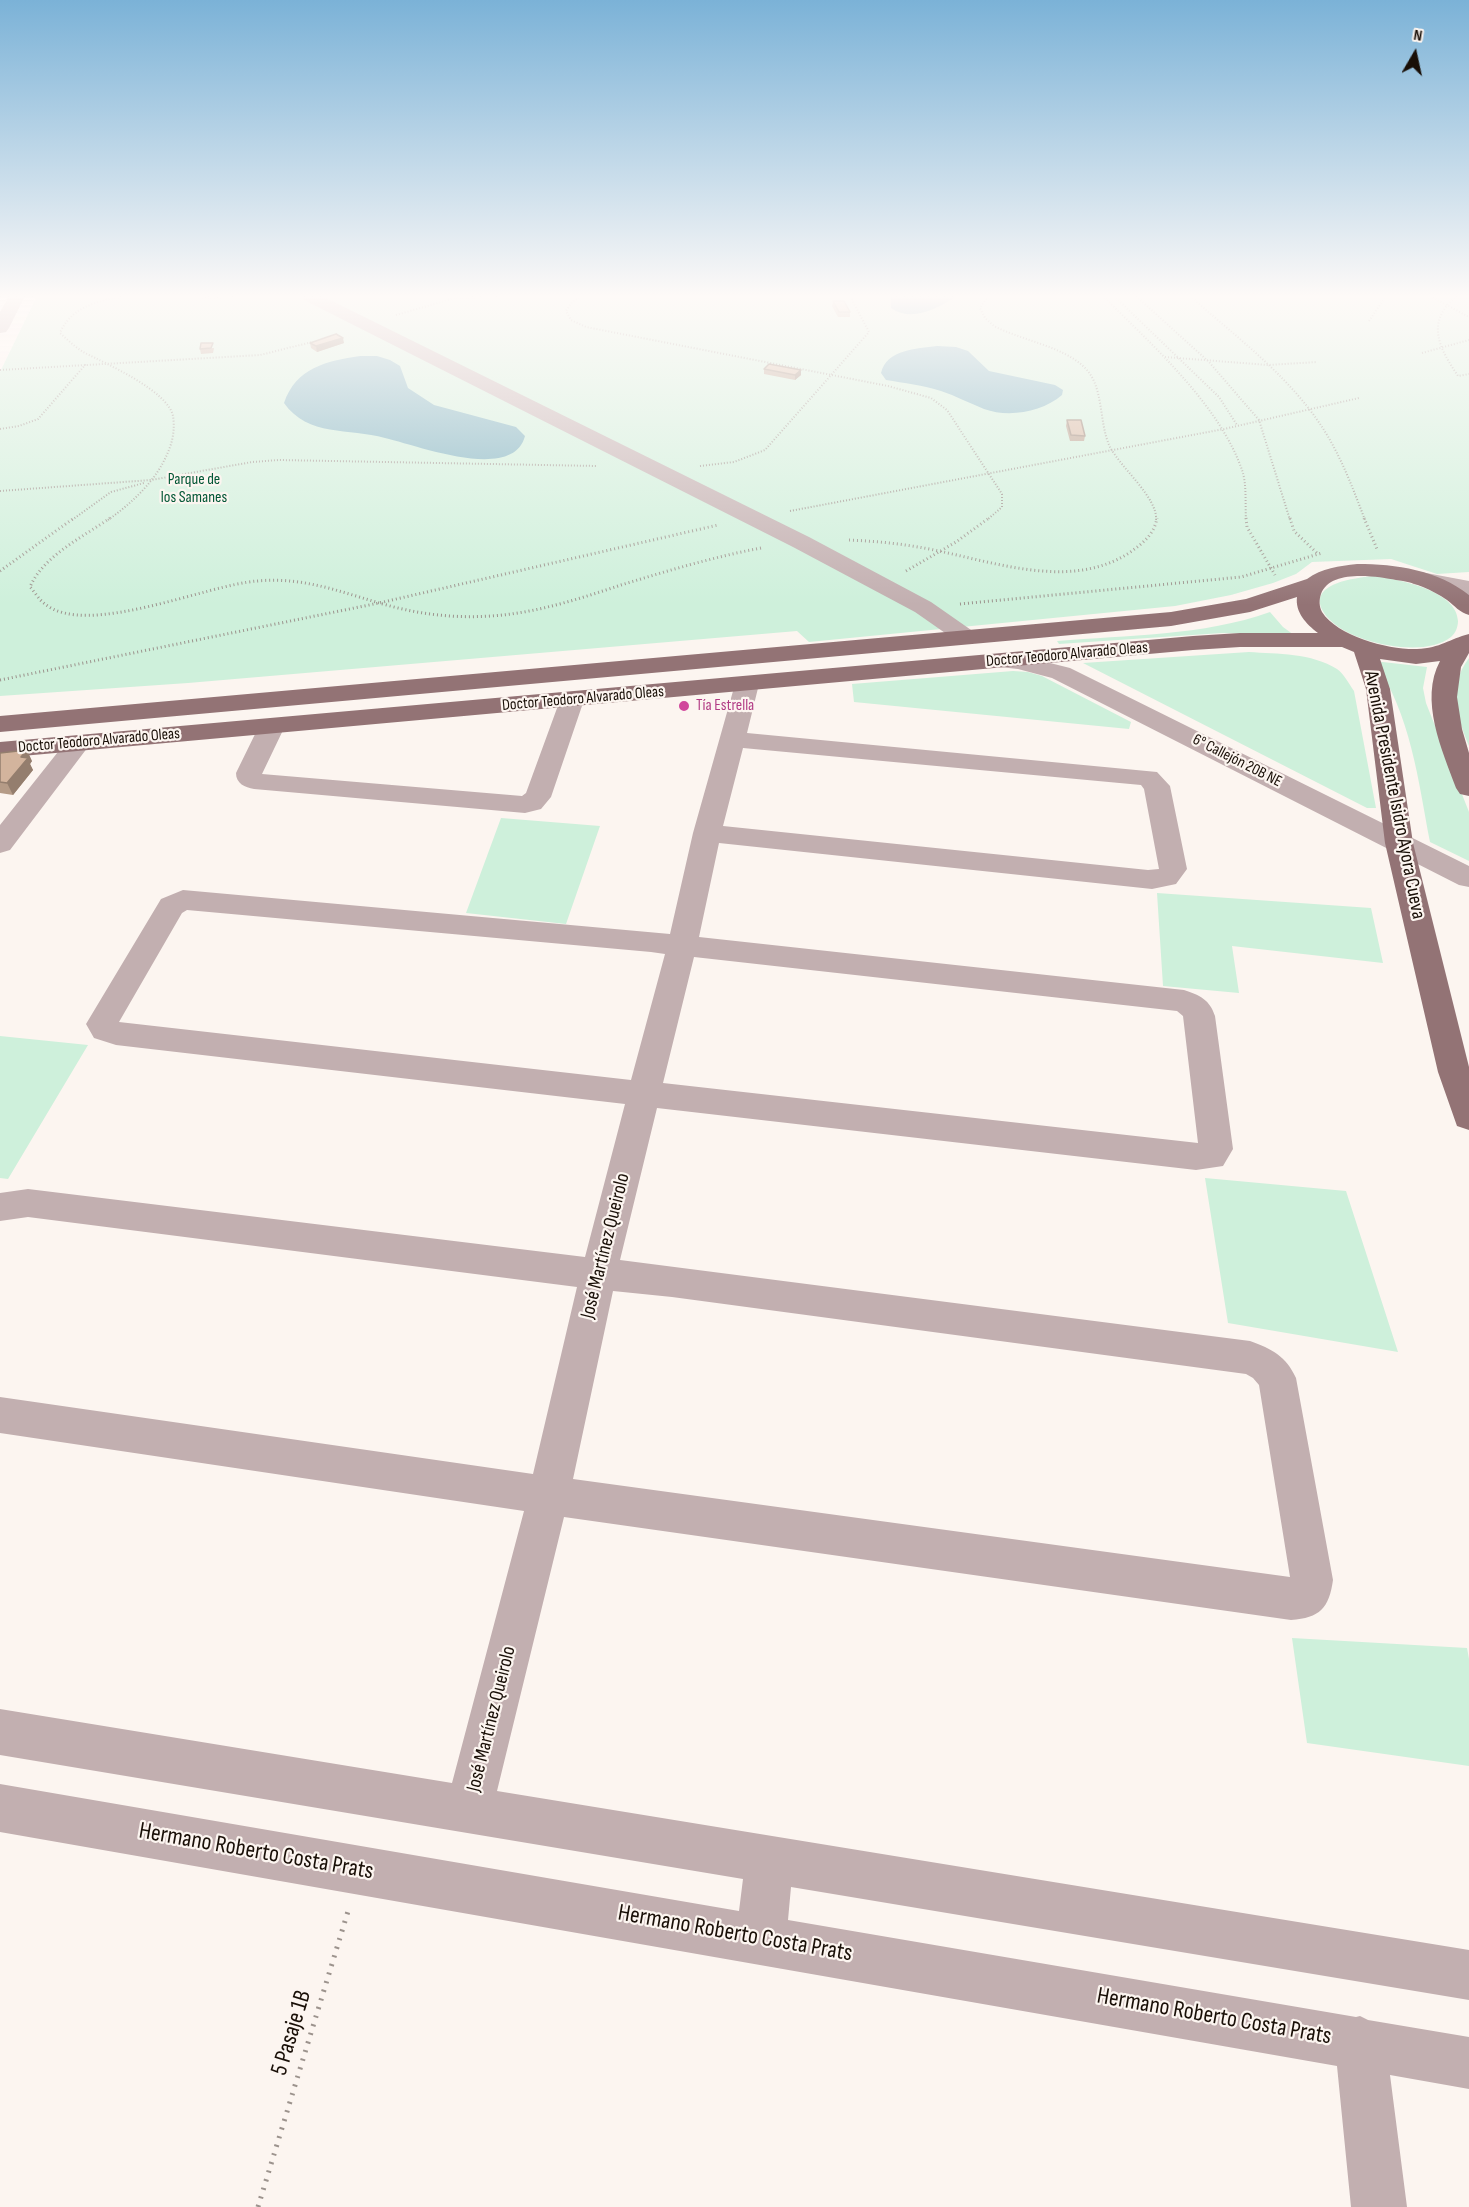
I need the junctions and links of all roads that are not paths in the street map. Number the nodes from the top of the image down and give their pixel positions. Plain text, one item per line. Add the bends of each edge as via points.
1 (516, 399) edge
2 (1421, 579) junction
3 (1315, 584) junction
4 (1469, 588) edge
5 (1469, 608) edge
6 (966, 637) junction
7 (1300, 641) junction
8 (1465, 644) edge
9 (1360, 651) junction
10 (999, 661) junction
11 (747, 684) junction
12 (572, 700) junction
13 (0, 724) edge
14 (272, 726) junction
15 (732, 740) junction
16 (78, 743) junction
17 (0, 750) edge
18 (1469, 788) edge
19 (707, 833) junction
20 (1399, 843) junction
21 (0, 844) edge
22 (1469, 878) edge
23 (682, 945) junction
24 (645, 1092) junction
25 (1469, 1117) edge
26 (0, 1207) edge
27 (598, 1275) junction
28 (0, 1415) edge
29 (549, 1494) junction
30 (0, 1732) edge
31 (0, 1808) edge
32 (469, 1810) junction
33 (769, 1860) junction
34 (761, 1939) junction
35 (1469, 1975) edge
36 (1360, 2042) junction
37 (1469, 2062) edge
38 (1379, 2207) edge

1 - 6 street via 883,585
2 - 3 main road, Doctor Teodoro Alvarado Oleas via 1391,572 1347,571
2 - 4 street
2 - 5 main road via 1456,596
3 - 6 main road, Doctor Teodoro Alvarado Oleas via 1250,605 1171,619
3 - 9 main road via 1307,601 1310,611 1329,631
6 - 13 main road, Doctor Teodoro Alvarado Oleas
7 - 9 main road, Doctor Teodoro Alvarado Oleas
7 - 9 main road via 1341,651
7 - 10 main road, Doctor Teodoro Alvarado Oleas via 1193,643
8 - 9 main road via 1425,656
8 - 18 main road via 1449,666 1445,697 1447,720
9 - 20 main road, Avenida Presidente Isidro Ayora Cueva via 1378,689
10 - 11 main road, Doctor Teodoro Alvarado Oleas
10 - 20 street, 6° Callejón 20B NE via 1061,673
11 - 12 main road, Doctor Teodoro Alvarado Oleas
11 - 15 street, José Martínez Queirolo
12 - 14 main road, Doctor Teodoro Alvarado Oleas
12 - 14 street via 538,796 525,805 254,781 249,773
14 - 16 main road, Doctor Teodoro Alvarado Oleas
15 - 19 street, José Martínez Queirolo
15 - 19 street via 1148,778 1157,786 1173,869 1165,879 1148,879
16 - 17 main road, Doctor Teodoro Alvarado Oleas
16 - 21 street
19 - 23 street, José Martínez Queirolo
20 - 22 street, 6° Callejón 20B NE
20 - 25 main road, Avenida Presidente Isidro Ayora Cueva via 1454,1072
23 - 24 street, José Martínez Queirolo
23 - 24 street via 183,900 171,906 102,1024 105,1030 116,1033
23 - 24 street via 1184,1001 1197,1009 1199,1016 1216,1149 1211,1156 1196,1157
24 - 27 street, José Martínez Queirolo
26 - 27 street via 28,1203
27 - 29 street, José Martínez Queirolo
27 - 29 street via 672,1281 1250,1358 1267,1366 1277,1378 1312,1580 1310,1592 1304,1598 1291,1599
28 - 29 street
29 - 32 street, José Martínez Queirolo
30 - 32 street
31 - 34 street, Hermano Roberto Costa Prats
32 - 33 street
33 - 34 street
33 - 35 street
34 - 36 street, Hermano Roberto Costa Prats
36 - 37 street, Hermano Roberto Costa Prats
36 - 38 street

